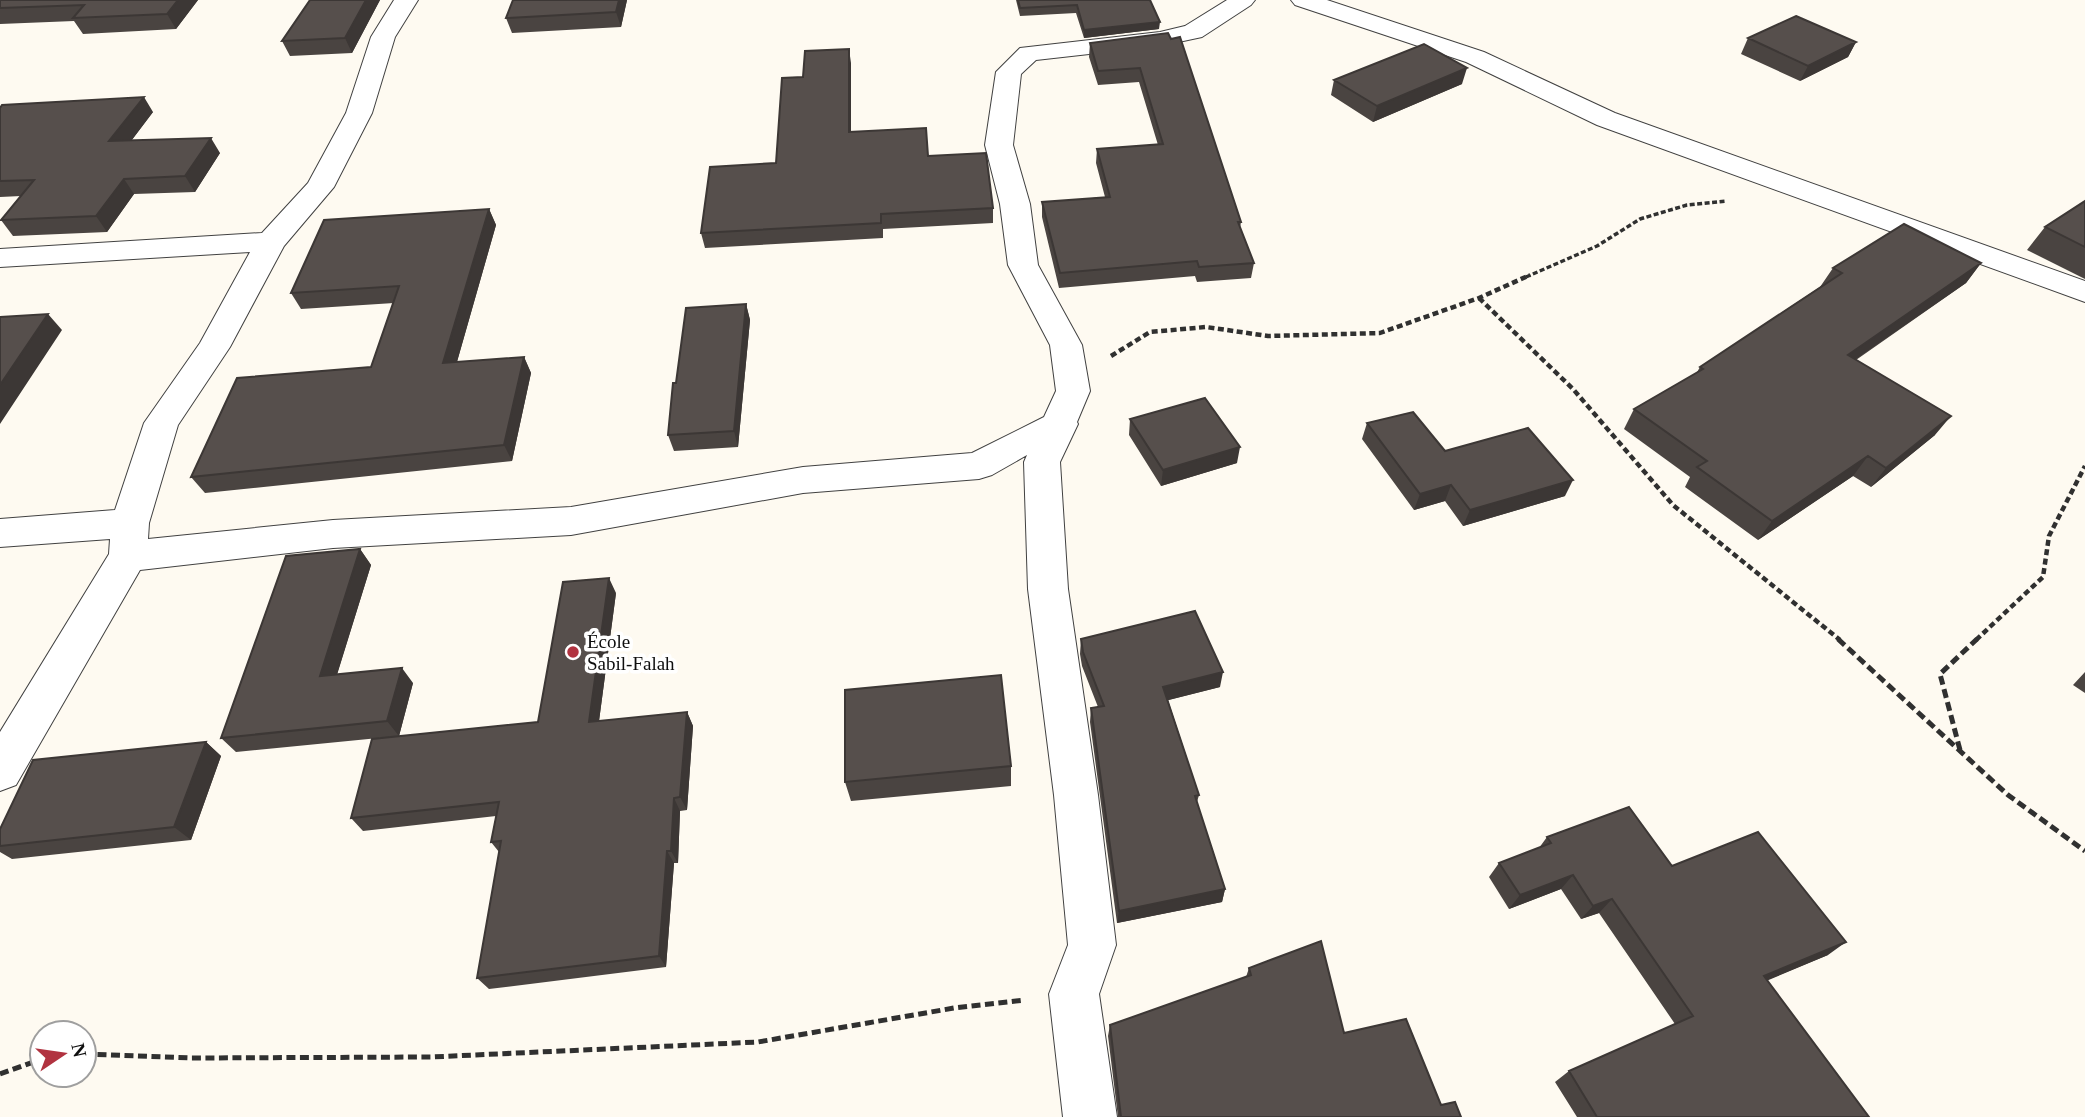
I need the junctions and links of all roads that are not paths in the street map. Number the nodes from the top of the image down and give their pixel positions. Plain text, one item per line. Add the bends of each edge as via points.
1 (406, 0) edge
2 (1242, 0) edge
3 (1303, 0) edge
4 (271, 242) junction
5 (0, 258) edge
6 (2085, 292) edge
7 (1067, 408) junction
8 (0, 533) edge
9 (129, 540) junction
10 (0, 771) edge
11 (1090, 1117) edge

1 - 4 street via 383,37 359,113 320,187
2 - 7 street via 1193,32 1160,40 1029,53 1009,72 999,145 1015,204 1023,265 1066,345
3 - 6 street via 1475,57 1606,120
4 - 5 street
4 - 9 street via 214,347 161,423
7 - 9 street via 1046,429 979,466 803,480 571,522
7 - 11 street via 1042,462 1048,589 1092,945 1074,994
8 - 9 street
9 - 10 street

